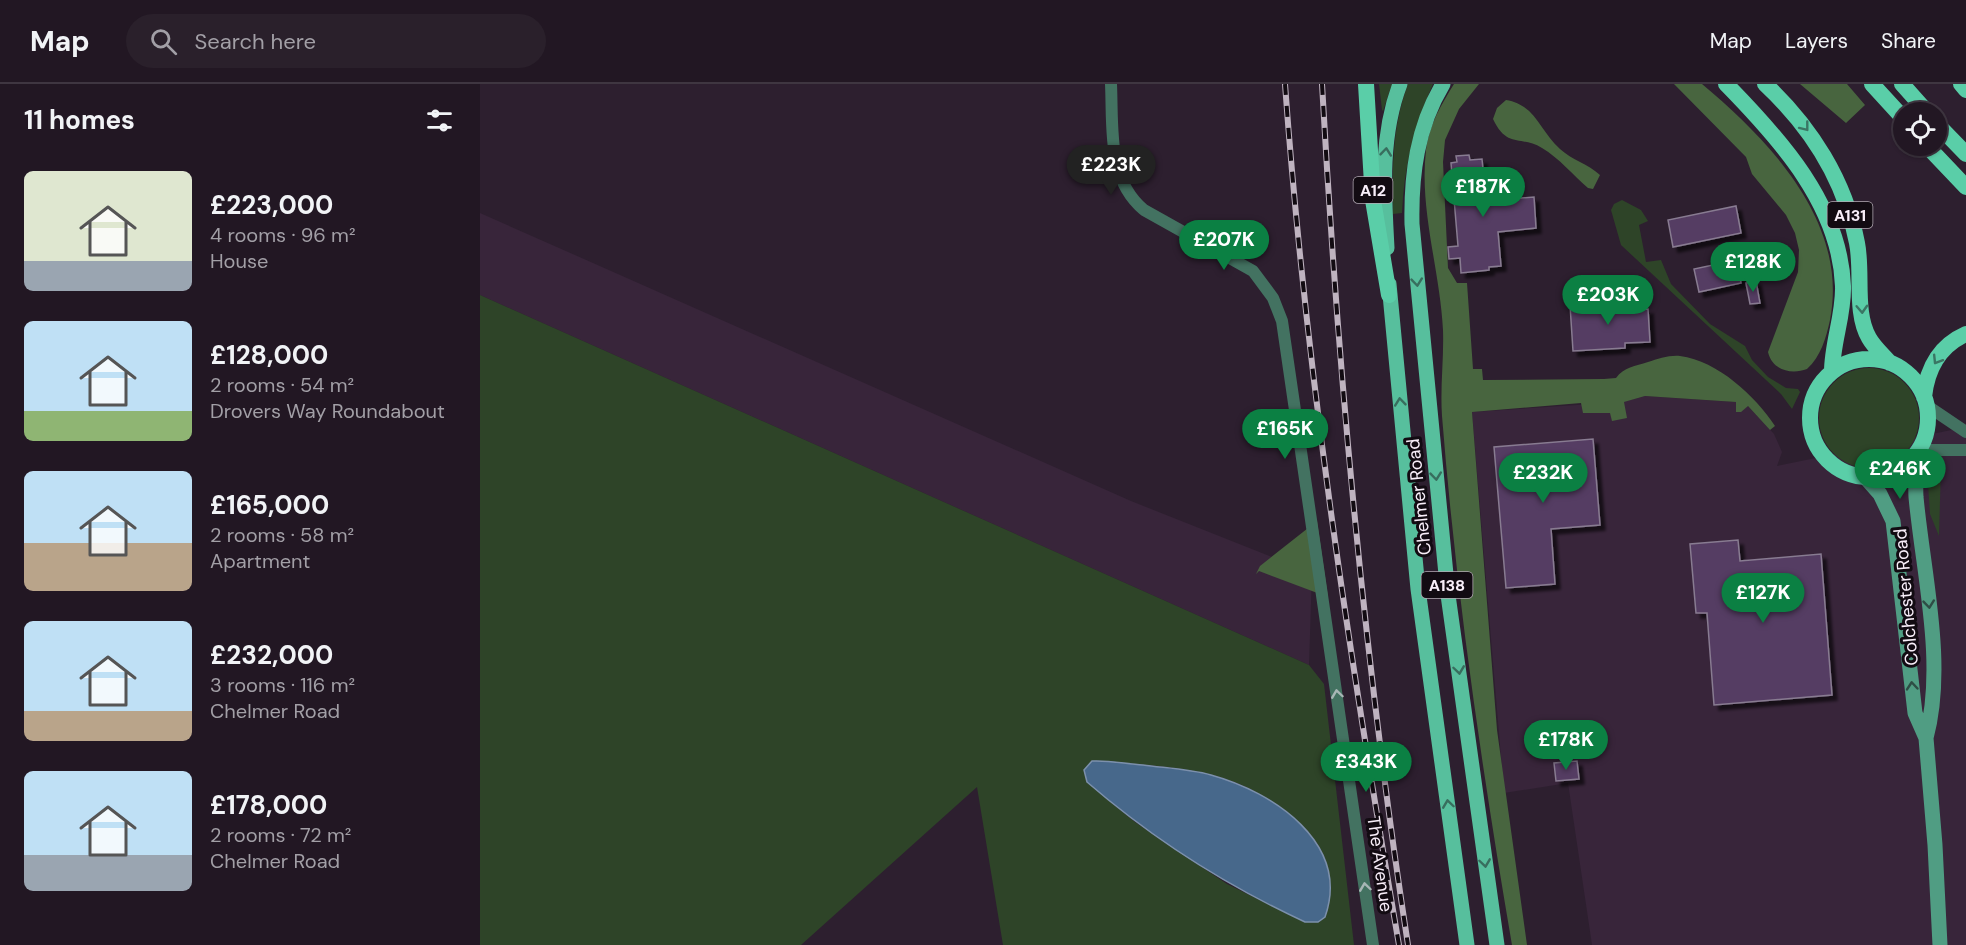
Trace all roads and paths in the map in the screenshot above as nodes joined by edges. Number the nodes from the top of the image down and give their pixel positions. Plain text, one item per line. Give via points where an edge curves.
1 (1111, 84) edge
2 (1366, 84) edge
3 (1400, 84) edge
4 (1443, 84) edge
5 (1726, 84) edge
6 (1765, 84) edge
7 (1872, 84) edge
8 (1902, 84) edge
9 (1961, 84) edge
10 (1966, 90) edge
11 (1918, 102) edge
12 (1893, 107) edge
13 (1947, 134) edge
14 (1966, 154) edge
15 (1937, 156) edge
16 (1966, 187) edge
17 (1389, 295) junction
18 (1966, 334) edge
19 (1890, 363) junction
20 (1832, 372) junction
21 (1925, 401) junction
22 (1966, 432) edge
23 (1966, 450) edge
24 (1918, 451) junction
25 (1865, 477) junction
26 (1926, 738) junction
27 (1373, 945) edge
28 (1467, 945) edge
29 (1497, 945) edge
30 (1940, 945) edge

27 -> 1 street, The Avenue via 1282,321 1273,298 1253,271 1131,199 1121,184 1116,165
2 - 17 highway, A12 via 1373,200
17 -> 3 main road, Chelmer Road / A138 via 1385,158
4 -> 29 main road, Chelmer Road / A138 via 1415,159 1412,224 1449,595
5 - 20 highway, A131 via 1807,180 1833,230 1843,289
6 -> 19 highway, A131 via 1814,140 1846,201 1857,244 1864,327 1873,345
7 - 12 highway
8 - 11 highway
9 - 10 highway
13 - 14 highway
15 - 16 highway
28 -> 17 main road, Chelmer Road / A138 via 1418,589
18 -> 21 highway via 1938,355 1929,373
19 - 20 highway via 1865,359
19 - 21 highway via 1913,379
20 - 25 highway via 1818,387 1811,406 1810,429 1833,465 1848,474
21 - 22 street
21 - 24 highway via 1928,425
23 - 24 street
24 - 25 highway via 1896,471
24 -> 26 main road, Colchester Road via 1916,495 1931,619 1933,712
26 -> 25 main road, Colchester Road via 1915,713 1893,521 1880,494
26 - 30 main road, Colchester Road

